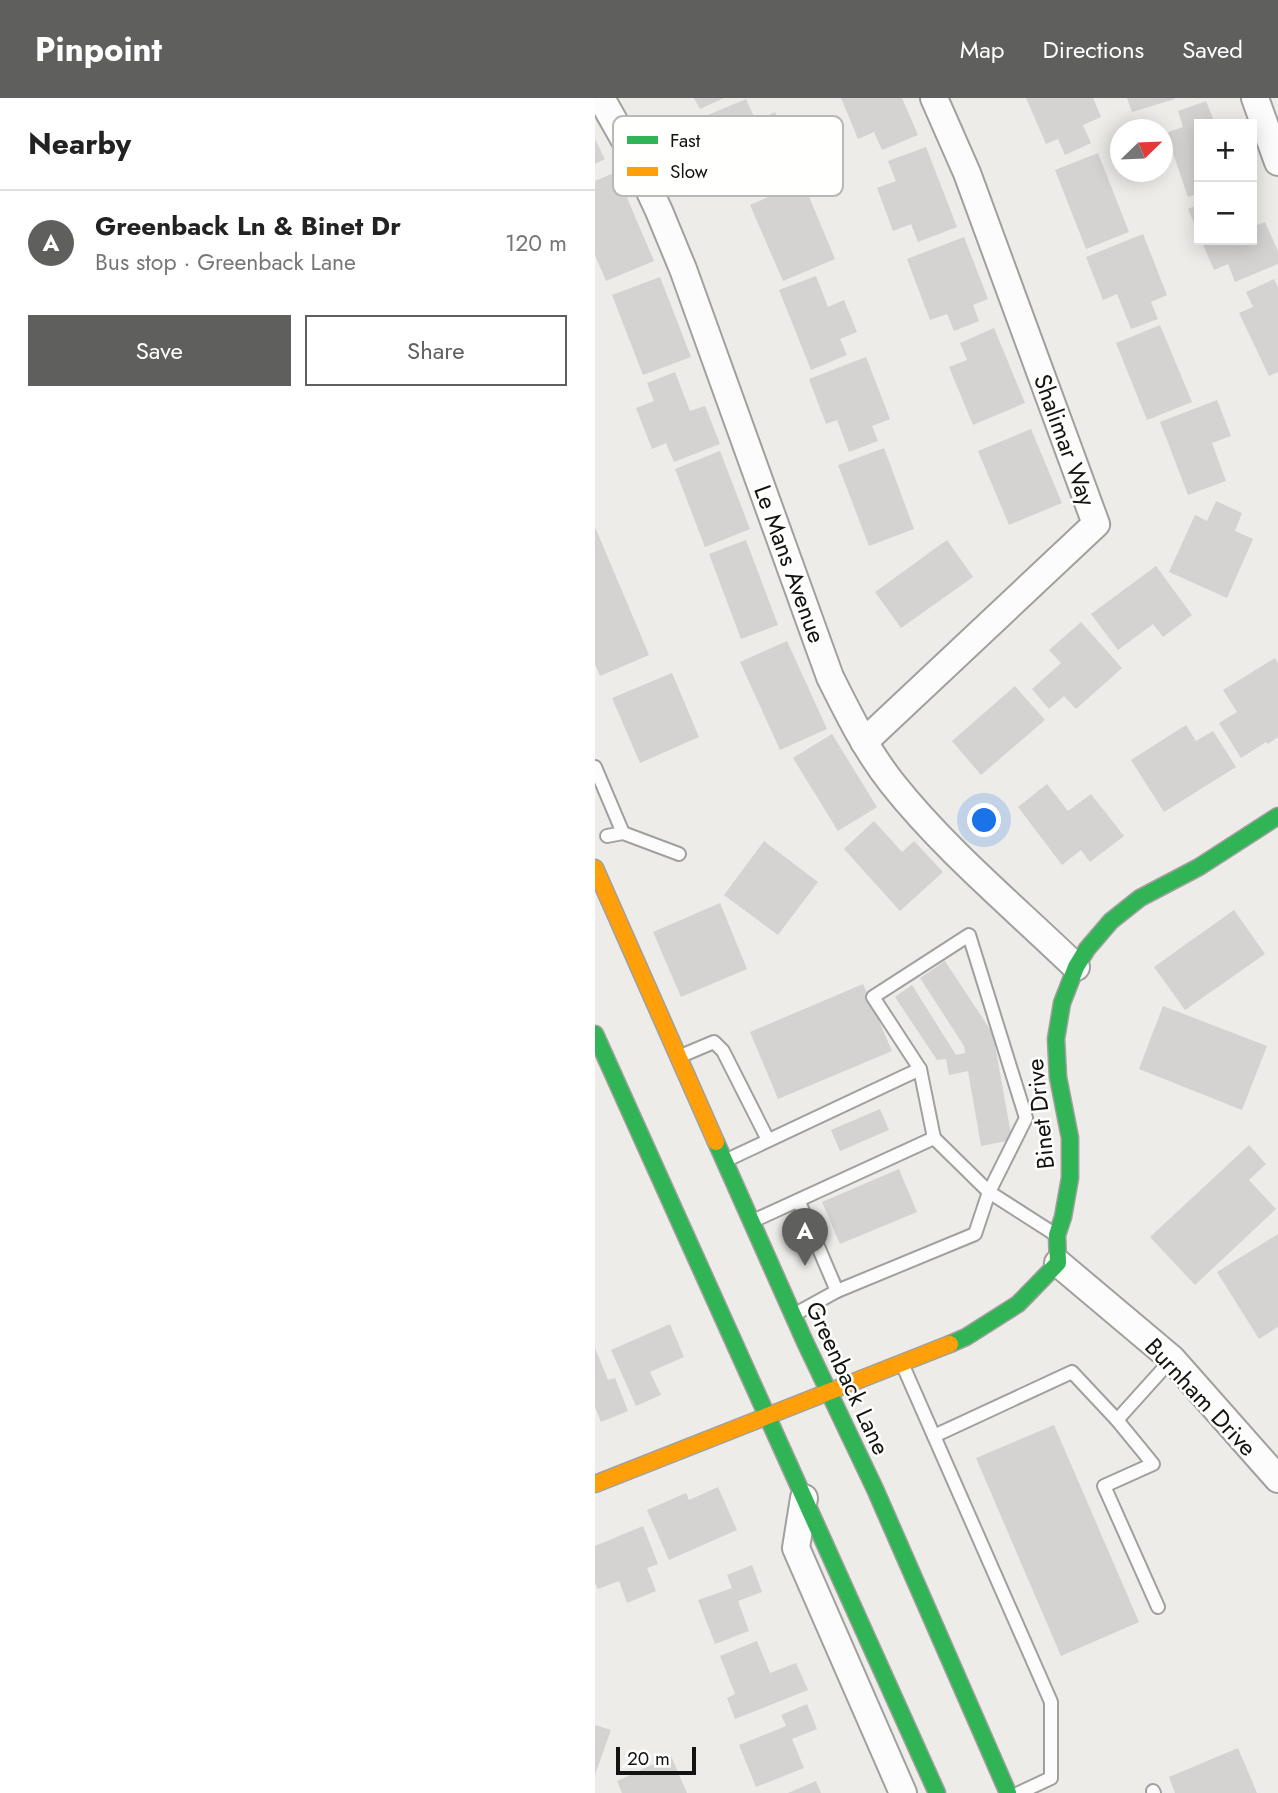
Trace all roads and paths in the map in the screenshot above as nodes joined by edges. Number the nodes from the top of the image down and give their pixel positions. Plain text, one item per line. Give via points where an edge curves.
1 (601, 98) edge
2 (934, 98) edge
3 (1255, 98) edge
4 (613, 119) edge
5 (1278, 162) edge
6 (652, 196) edge
7 (864, 742) junction
8 (595, 768) edge
9 (1278, 816) edge
10 (623, 833) junction
11 (607, 836) dead end
12 (679, 854) dead end
13 (595, 868) edge
14 (1076, 967) junction
15 (595, 1034) edge
16 (678, 1057) junction
17 (920, 1069) junction
18 (934, 1138) junction
19 (768, 1140) junction
20 (725, 1161) junction
21 (989, 1192) junction
22 (799, 1202) junction
23 (752, 1221) junction
24 (1057, 1235) junction
25 (1058, 1263) junction
26 (837, 1291) junction
27 (793, 1315) junction
28 (1172, 1359) junction
29 (903, 1364) junction
30 (828, 1392) junction
31 (766, 1418) junction
32 (1117, 1420) junction
33 (934, 1436) junction
34 (1278, 1479) edge
35 (595, 1484) edge
36 (804, 1497) junction
37 (1159, 1607) dead end
38 (903, 1793) edge
39 (937, 1793) edge
40 (1008, 1793) edge
41 (1019, 1793) edge

1 - 4 street, Le Mans Avenue
2 - 7 street, Shalimar Way via 967,173 1096,524
3 - 5 street
6 - 7 street, Le Mans Avenue via 683,269 830,677
7 - 14 street, Le Mans Avenue via 923,820
8 - 10 lane
9 - 14 main road, Binet Drive via 1140,898 1111,921
10 - 11 lane
10 - 12 lane
13 - 16 main road, Greenback Lane
14 - 24 main road, Binet Drive via 1062,1003 1056,1039 1070,1138 1070,1178
15 - 31 main road
16 - 19 lane via 714,1042 723,1051
16 - 20 main road, Greenback Lane
17 - 18 lane
17 - 19 lane
17 - 21 lane via 873,997 969,935 1026,1118
18 - 21 lane
18 - 22 lane
19 - 20 lane
20 - 23 main road, Greenback Lane
21 - 24 lane
21 - 26 lane via 975,1234
22 - 23 lane
22 - 26 lane
23 - 27 main road, Greenback Lane
24 - 25 main road, Binet Drive
25 - 28 street, Burnham Drive
25 - 29 main road via 1018,1304 966,1337
26 - 27 lane
27 - 30 main road, Greenback Lane
28 - 32 lane
28 - 34 street, Burnham Drive
29 - 30 main road
29 - 33 lane
30 - 31 main road
30 - 40 main road, Greenback Lane
31 - 35 main road
31 - 36 main road
32 - 33 lane via 1072,1372
32 - 37 lane via 1153,1464 1104,1486
33 - 41 lane via 1051,1702 1051,1778
36 - 38 street via 796,1548
36 - 39 main road

